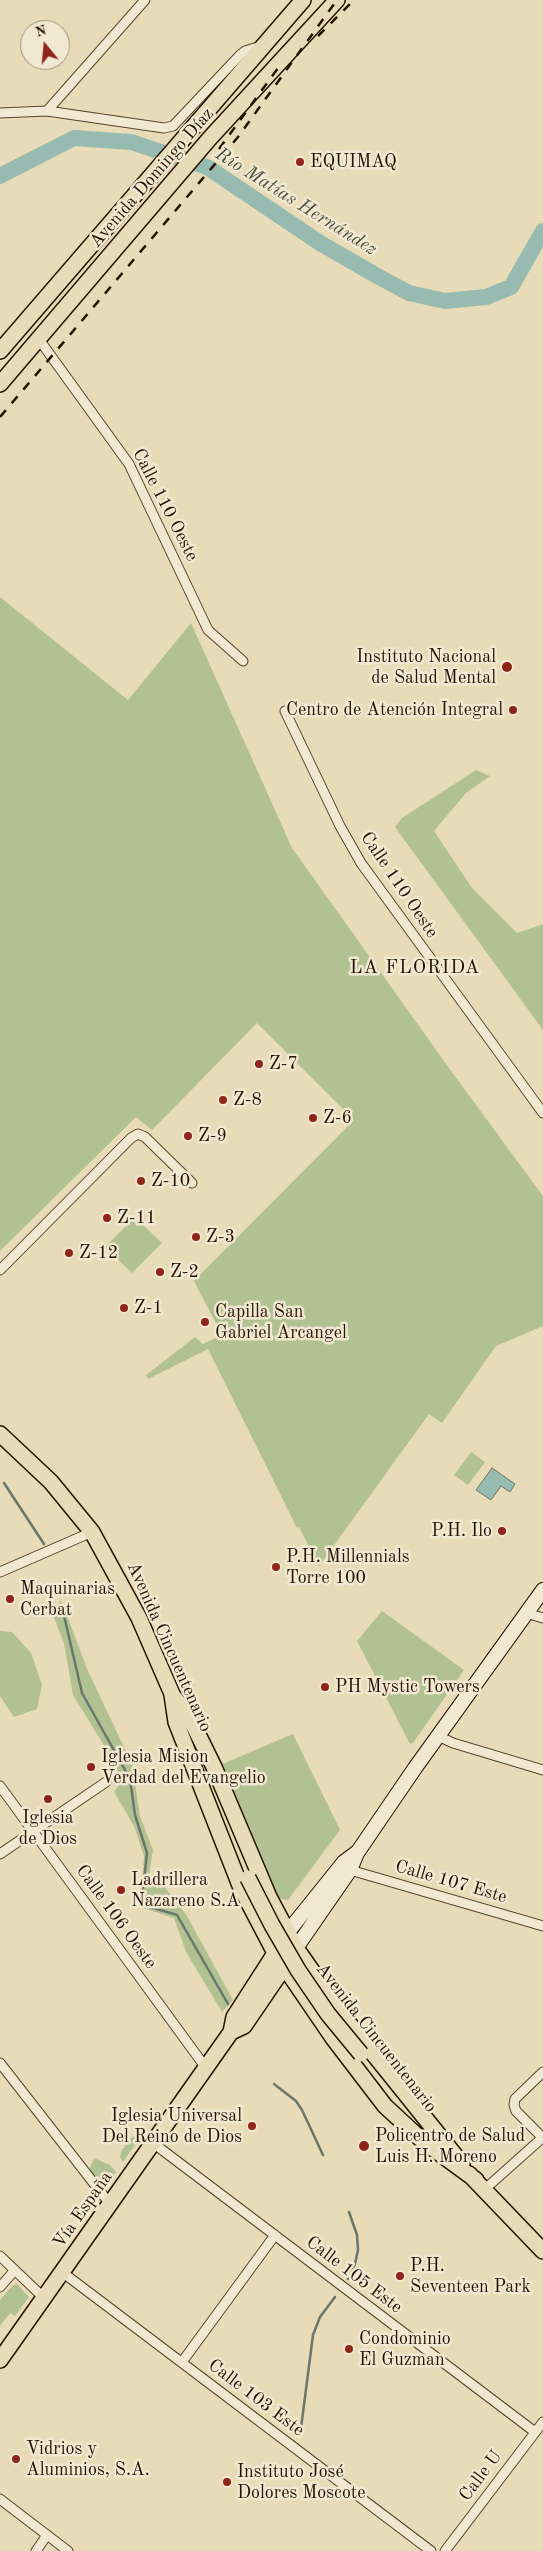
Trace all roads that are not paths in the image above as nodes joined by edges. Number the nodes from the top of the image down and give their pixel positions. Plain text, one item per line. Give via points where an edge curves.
1 (145, 0) edge
2 (303, 0) edge
3 (336, 0) edge
4 (264, 46) junction
5 (47, 110) junction
6 (0, 112) edge
7 (38, 338) junction
8 (0, 351) edge
9 (0, 384) edge
10 (243, 661) dead end
11 (284, 711) dead end
12 (543, 1113) edge
13 (192, 1183) dead end
14 (0, 1270) edge
15 (0, 1434) edge
16 (92, 1532) junction
17 (0, 1572) edge
18 (543, 1590) edge
19 (526, 1613) junction
20 (543, 1618) edge
21 (172, 1695) junction
22 (438, 1736) junction
23 (543, 1770) edge
24 (106, 1782) dead end
25 (0, 1786) edge
26 (33, 1831) junction
27 (357, 1853) junction
28 (0, 1854) edge
29 (350, 1870) junction
30 (543, 1926) edge
31 (287, 1933) junction
32 (296, 1948) junction
33 (275, 1953) junction
34 (284, 1967) junction
35 (302, 1994) junction
36 (260, 2002) junction
37 (231, 2032) junction
38 (0, 2063) edge
39 (206, 2068) junction
40 (543, 2072) edge
41 (543, 2138) edge
42 (153, 2143) junction
43 (480, 2185) junction
44 (110, 2204) junction
45 (275, 2235) junction
46 (543, 2251) edge
47 (0, 2256) edge
48 (14, 2271) junction
49 (62, 2272) junction
50 (0, 2287) edge
51 (44, 2298) junction
52 (0, 2360) edge
53 (182, 2362) junction
54 (543, 2422) edge
55 (535, 2432) junction
56 (0, 2500) edge
57 (47, 2535) junction
58 (36, 2551) edge
59 (68, 2551) edge
60 (431, 2551) edge
61 (445, 2551) edge

1 - 5 street
2 - 4 main road, Avenida Domingo Díaz
3 - 7 main road, Avenida Domingo Díaz via 210,138
4 - 5 street via 251,48 240,55 173,126 164,128
4 - 8 main road, Avenida Domingo Díaz
5 - 6 street
7 - 9 main road, Avenida Domingo Díaz
7 - 10 street, Calle 110 Oeste via 129,464 208,630
11 - 12 street, Calle 110 Oeste via 361,863
13 - 14 street via 138,1134
15 - 16 main road, Avenida Cincuentenario via 51,1482
16 - 17 street
16 - 21 main road, Avenida Cincuentenario via 139,1618
18 - 19 main road
19 - 20 street
19 - 22 main road
21 - 31 main road via 189,1716 214,1767
21 - 33 main road via 176,1722 241,1888
21 - 43 main road, Avenida Cincuentenario, bridge via 248,1878 298,1970 328,2014 396,2099
22 - 23 street
22 - 27 main road
24 - 26 street
25 - 26 street, Calle 106 Oeste
26 - 28 street
26 - 39 street, Calle 106 Oeste
27 - 29 main road
27 - 31 main road via 344,1862
29 - 30 street, Calle 107 Este
29 - 32 main road
31 - 32 main road
31 - 33 main road, Vía España
32 - 34 main road, Vía España
32 - 43 main road via 347,2021
33 - 34 main road
33 - 37 main road, Vía España via 234,2017
34 - 35 main road
34 - 36 main road, Vía España
35 - 36 main road via 284,1990
35 - 43 main road via 368,2087 399,2121
36 - 37 main road, Vía España via 244,2026
37 - 39 main road, Vía España
38 - 44 street
39 - 42 main road, Vía España
40 - 41 street via 515,2099 516,2111
41 - 43 street
42 - 44 main road, Vía España
42 - 45 street, Calle 105 Este
43 - 46 main road, Avenida Cincuentenario
44 - 49 main road, Vía España
45 - 53 street
45 - 55 street, Calle 105 Este
47 - 48 street
48 - 50 street
48 - 51 street
49 - 51 main road, Vía España
49 - 53 street, Calle 103 Este
51 - 52 main road, Vía España
53 - 60 street, Calle 103 Este
54 - 55 street, Calle U
55 - 61 street, Calle U
56 - 57 street
57 - 58 street
57 - 59 street

